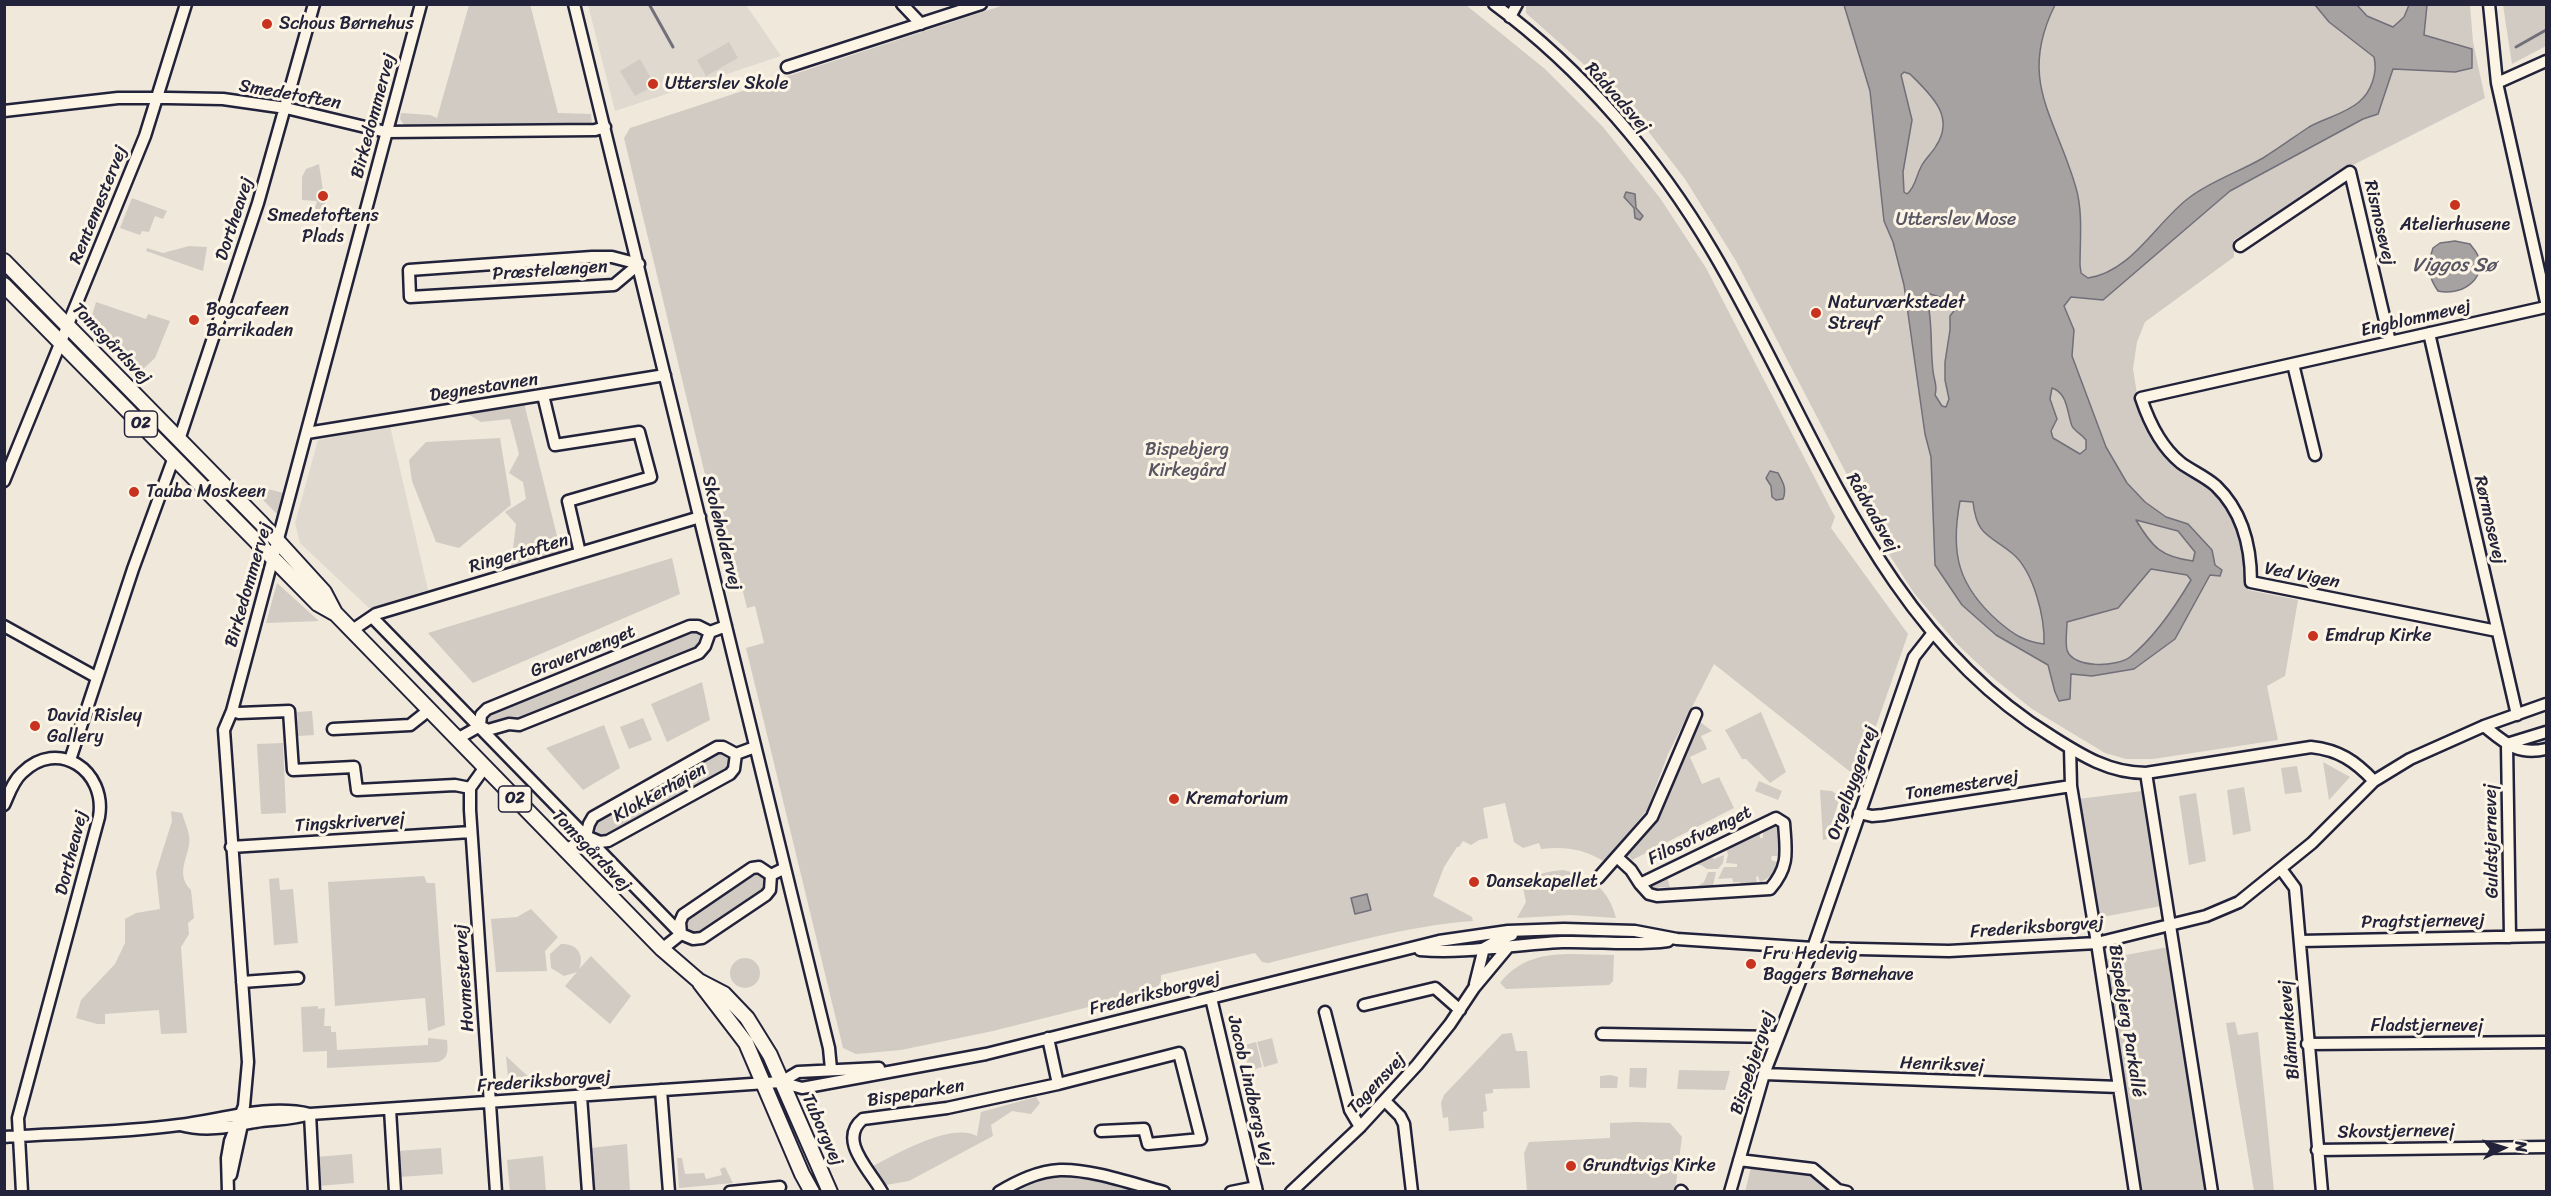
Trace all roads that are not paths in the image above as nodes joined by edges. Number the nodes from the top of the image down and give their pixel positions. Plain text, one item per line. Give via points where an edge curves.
1 (186, 4) edge
2 (314, 4) edge
3 (421, 4) edge
4 (574, 4) edge
5 (902, 4) edge
6 (981, 4) edge
7 (1494, 4) edge
8 (1517, 4) edge
9 (2489, 4) edge
10 (1510, 17) junction
11 (921, 24) junction
12 (2547, 61) edge
13 (787, 66) dead end
14 (2497, 83) junction
15 (158, 97) junction
16 (286, 108) junction
17 (4, 111) edge
18 (605, 127) junction
19 (386, 132) junction
20 (2240, 246) dead end
21 (4, 261) edge
22 (639, 264) junction
23 (4, 285) edge
24 (2547, 302) edge
25 (2547, 307) edge
26 (69, 326) junction
27 (2429, 333) junction
28 (2390, 342) junction
29 (62, 344) junction
30 (2294, 364) junction
31 (665, 375) junction
32 (543, 394) junction
33 (2141, 398) joint
34 (307, 433) junction
35 (179, 440) junction
36 (2315, 455) dead end
37 (174, 457) junction
38 (4, 481) edge
39 (700, 517) junction
40 (278, 542) junction
41 (580, 553) junction
42 (273, 557) junction
43 (335, 613) junction
44 (372, 617) junction
45 (4, 626) edge
46 (726, 626) junction
47 (351, 631) junction
48 (2497, 631) junction
49 (710, 633) junction
50 (1932, 634) junction
51 (96, 677) junction
52 (2547, 704) edge
53 (429, 710) junction
54 (232, 711) junction
55 (1696, 714) dead end
56 (2517, 715) junction
57 (480, 726) junction
58 (2484, 726) junction
59 (333, 729) dead end
60 (2547, 732) edge
61 (457, 739) junction
62 (2507, 744) junction
63 (755, 747) junction
64 (2070, 748) junction
65 (2547, 749) edge
66 (736, 754) junction
67 (70, 760) junction
68 (485, 767) junction
69 (2146, 773) junction
70 (2374, 781) junction
71 (2071, 786) junction
72 (470, 788) junction
73 (4, 806) edge
74 (1859, 813) junction
75 (471, 832) junction
76 (586, 836) junction
77 (231, 847) junction
78 (565, 851) junction
79 (1617, 857) junction
80 (785, 868) junction
81 (2281, 869) junction
82 (771, 875) junction
83 (1598, 878) dead end
84 (1640, 884) junction
85 (2170, 925) junction
86 (1545, 930) junction
87 (681, 934) junction
88 (2547, 936) edge
89 (2510, 937) junction
90 (1677, 939) junction
91 (2300, 941) junction
92 (2097, 943) junction
93 (1509, 946) junction
94 (1484, 948) junction
95 (1813, 948) junction
96 (662, 949) junction
97 (1414, 949) junction
98 (298, 978) dead end
99 (699, 981) junction
100 (242, 982) junction
101 (1473, 988) junction
102 (1211, 998) junction
103 (1364, 1005) dead end
104 (1460, 1010) junction
105 (1325, 1012) dead end
106 (1602, 1034) dead end
107 (1777, 1036) junction
108 (1048, 1038) junction
109 (2547, 1042) edge
110 (2307, 1044) junction
111 (904, 1067) junction
112 (831, 1070) junction
113 (1764, 1074) junction
114 (781, 1082) junction
115 (763, 1083) junction
116 (1058, 1084) junction
117 (2120, 1088) junction
118 (662, 1090) junction
119 (581, 1096) junction
120 (1385, 1101) junction
121 (490, 1103) junction
122 (390, 1109) junction
123 (310, 1114) junction
124 (238, 1123) junction
125 (1360, 1127) junction
126 (1101, 1131) dead end
127 (18, 1136) junction
128 (4, 1137) edge
129 (2547, 1147) edge
130 (2317, 1150) junction
131 (1739, 1160) junction
132 (780, 1187) dead end
133 (228, 1189) edge
134 (1257, 1189) edge
135 (22, 1191) edge
136 (314, 1191) edge
137 (395, 1191) edge
138 (496, 1191) edge
139 (588, 1191) edge
140 (669, 1191) edge
141 (730, 1191) edge
142 (812, 1191) edge
143 (830, 1191) edge
144 (882, 1191) edge
145 (999, 1191) edge
146 (1164, 1191) edge
147 (1231, 1191) edge
148 (1291, 1191) edge
149 (1413, 1191) edge
150 (1730, 1191) edge
151 (1847, 1191) edge
152 (2135, 1191) edge
153 (2212, 1191) edge
154 (2322, 1191) edge

1 - 15 street, Rentemestervej
2 - 16 street, Dortheavej
3 - 19 street, Birkedommervej
4 - 18 street, Skoleholdervej
5 - 11 street
6 - 11 street
7 - 10 street, Rådvadsvej
8 - 10 street
9 - 14 street
10 - 50 street, Rådvadsvej via 1581,82 1669,184 1713,252 1853,515 1891,578
11 - 13 street
12 - 14 street
14 - 24 street
15 - 16 street, Smedetoften via 223,99
15 - 17 street, Smedetoften
15 - 26 street, Rentemestervej
16 - 19 street, Smedetoften
16 - 35 street, Dortheavej
18 - 19 street, Smedetoften
18 - 22 street, Skoleholdervej
19 - 34 street, Birkedommervej
20 - 28 street, Rismosevej via 2350,172
21 - 26 main road, Tomsgårdsvej / O2
22 - 22 street, Præstelængen via 592,256 408,270 410,297 614,285
22 - 31 street, Skoleholdervej
23 - 29 main road, Tomsgårdsvej / O2
25 - 27 street, Engblommevej
26 - 29 street, Rentemestervej
26 - 35 main road, Tomsgårdsvej / O2
27 - 28 street, Engblommevej
27 - 48 street, Rørmosevej
28 - 30 street, Engblommevej
29 - 37 main road, Tomsgårdsvej / O2
29 - 38 street, Rentemestervej
30 - 33 street, Engblommevej
30 - 36 street
31 - 32 street, Degnestavnen
31 - 39 street, Skoleholdervej
32 - 34 street, Degnestavnen
32 - 41 street via 555,445 639,432 651,477 568,501
33 - 48 street, Ved Vigen via 2148,420 2163,444 2180,462 2215,485 2239,518 2249,548 2251,582
34 - 40 street, Birkedommervej
35 - 40 main road, Tomsgårdsvej / O2
37 - 42 main road, Tomsgårdsvej / O2
37 - 51 street
39 - 41 street, Ringertoften
39 - 46 street, Skoleholdervej
40 - 42 street, Birkedommervej
40 - 43 main road, Tomsgårdsvej / O2 via 324,592
41 - 44 street, Ringertoften
42 - 43 main road, Tomsgårdsvej / O2 via 318,604
42 - 54 street, Birkedommervej
43 - 47 main road, Tomsgårdsvej / O2
44 - 47 street, Ringertoften
44 - 57 street, Tomsgårdsvej
45 - 51 street
46 - 49 street, Gravervænget
46 - 63 street, Skoleholdervej
47 - 53 main road, Tomsgårdsvej / O2
48 - 56 street, Rørmosevej
49 - 57 street, Gravervænget via 699,653 519,725 488,730
49 - 57 street, Gravervænget via 690,626 497,704 482,715
50 - 64 street, Rådvadsvej via 1977,682 2023,719
50 - 74 street, Orgelbyggervej via 1914,657
51 - 67 street
52 - 56 street, Frederiksborgvej
53 - 59 street via 410,725
53 - 61 main road, Tomsgårdsvej / O2
54 - 72 street via 289,711 293,770 354,767 357,790 455,785
54 - 77 street, Birkedommervej via 224,730
55 - 79 street via 1652,817
56 - 58 street, Frederiksborgvej
57 - 61 street, Gravervænget
57 - 76 street, Tomsgårdsvej
58 - 62 street
58 - 70 street, Frederiksborgvej via 2410,759
60 - 62 street
61 - 68 main road, Tomsgårdsvej / O2
62 - 65 street via 2531,753
62 - 89 street, Guldstjernevej
63 - 66 street, Klokkerhøjen
63 - 80 street, Skoleholdervej
64 - 69 street, Rådvadsvej via 2111,768
64 - 71 street, Bispebjerg Parkallé
66 - 76 street, Klokkerhøjen via 717,747 593,817
66 - 76 street, Klokkerhøjen via 734,769 729,774 608,841
67 - 73 street via 48,759 29,767 14,783
67 - 127 street, Dortheavej via 94,779 101,808 18,1118
68 - 72 street
68 - 78 main road, Tomsgårdsvej / O2
69 - 70 street, Rådvadsvej via 2311,747 2345,755
69 - 85 street
70 - 81 street, Frederiksborgvej
71 - 74 street, Tonemestervej via 1883,815
71 - 92 street, Bispebjerg Parkallé
72 - 75 street, Hovmestervej
74 - 95 street, Orgelbyggervej
75 - 77 street, Tingskrivervej
75 - 121 street, Hovmestervej
76 - 78 street, Klokkerhøjen
76 - 87 street, Tomsgårdsvej
77 - 100 street, Birkedommervej
78 - 96 main road, Tomsgårdsvej / O2
79 - 83 street
79 - 84 street, Filosofvænget
80 - 82 street
80 - 112 street, Skoleholdervej
81 - 85 street, Frederiksborgvej via 2223,910
81 - 91 street, Blåmunkevej via 2295,888
82 - 87 street via 766,895 702,938
82 - 87 street via 759,867 752,868 683,915
84 - 84 street, Filosofvænget via 1657,896 1770,889 1786,861 1784,823 1776,818 1764,823
85 - 92 street, Frederiksborgvej
85 - 153 street
86 - 90 street, Frederiksborgvej via 1635,931
86 - 94 street via 1509,935
86 - 97 street, Frederiksborgvej via 1488,933
87 - 96 street
88 - 89 street, Pragtstjernevej
89 - 91 street, Pragtstjernevej
90 - 93 street, Frederiksborgvej
90 - 95 street, Frederiksborgvej
91 - 110 street, Blåmunkevej
92 - 95 street, Frederiksborgvej via 1949,951
92 - 117 street, Bispebjerg Parkallé
93 - 94 street, Frederiksborgvej
93 - 101 street, Tagensvej
94 - 97 street, Frederiksborgvej
94 - 101 street, Tagensvej
95 - 107 street, Bispebjergvej
96 - 99 main road, Tomsgårdsvej / O2
97 - 102 street, Frederiksborgvej
98 - 100 street
99 - 114 main road, Tomsgårdsvej / O2 via 724,994 747,1018
99 - 115 main road, Tomsgårdsvej / O2 via 746,1043
100 - 124 street, Birkedommervej via 248,1062
101 - 104 street, Tagensvej
102 - 108 street, Frederiksborgvej
102 - 134 street, Jacob Lindbergs Vej
103 - 104 street via 1436,988
104 - 120 street, Tagensvej
105 - 125 street via 1350,1110
106 - 107 street
107 - 113 street, Bispebjergvej
108 - 111 street, Frederiksborgvej via 986,1054
108 - 116 street
109 - 110 street, Fladstjernevej
110 - 130 street, Blåmunkevej
111 - 112 street, Frederiksborgvej
111 - 114 street, Frederiksborgvej via 802,1088
112 - 114 street, Frederiksborgvej via 798,1072
113 - 117 street, Henriksvej
113 - 131 street, Bispebjergvej
114 - 115 street, Frederiksborgvej
114 - 143 main road, Tuborgvej / O2
115 - 118 street, Frederiksborgvej
115 - 142 main road, Tuborgvej / O2
116 - 126 street, Bispeparken via 1179,1053 1201,1139 1148,1144 1144,1129
116 - 144 street, Bispeparken via 947,1108 863,1119 855,1125 853,1143
117 - 152 street, Bispebjerg Parkallé
118 - 119 street, Frederiksborgvej
118 - 140 street
119 - 121 street, Frederiksborgvej
119 - 139 street
120 - 125 street, Tagensvej
120 - 149 street via 1404,1124
121 - 122 street, Frederiksborgvej
121 - 138 street, Hovmestervej
122 - 123 street, Frederiksborgvej
122 - 137 street
123 - 124 street, Frederiksborgvej via 295,1110
123 - 136 street
124 - 127 street, Frederiksborgvej
124 - 133 street, Birkedommervej via 226,1158
125 - 148 street, Tagensvej
127 - 128 street, Frederiksborgvej
127 - 135 street, Dortheavej
129 - 130 street, Skovstjernevej
130 - 154 street, Blåmunkevej
131 - 150 street, Bispebjergvej
131 - 151 street via 1809,1167 1838,1190
132 - 141 street
134 - 147 street
145 - 146 street via 1040,1173 1059,1170

